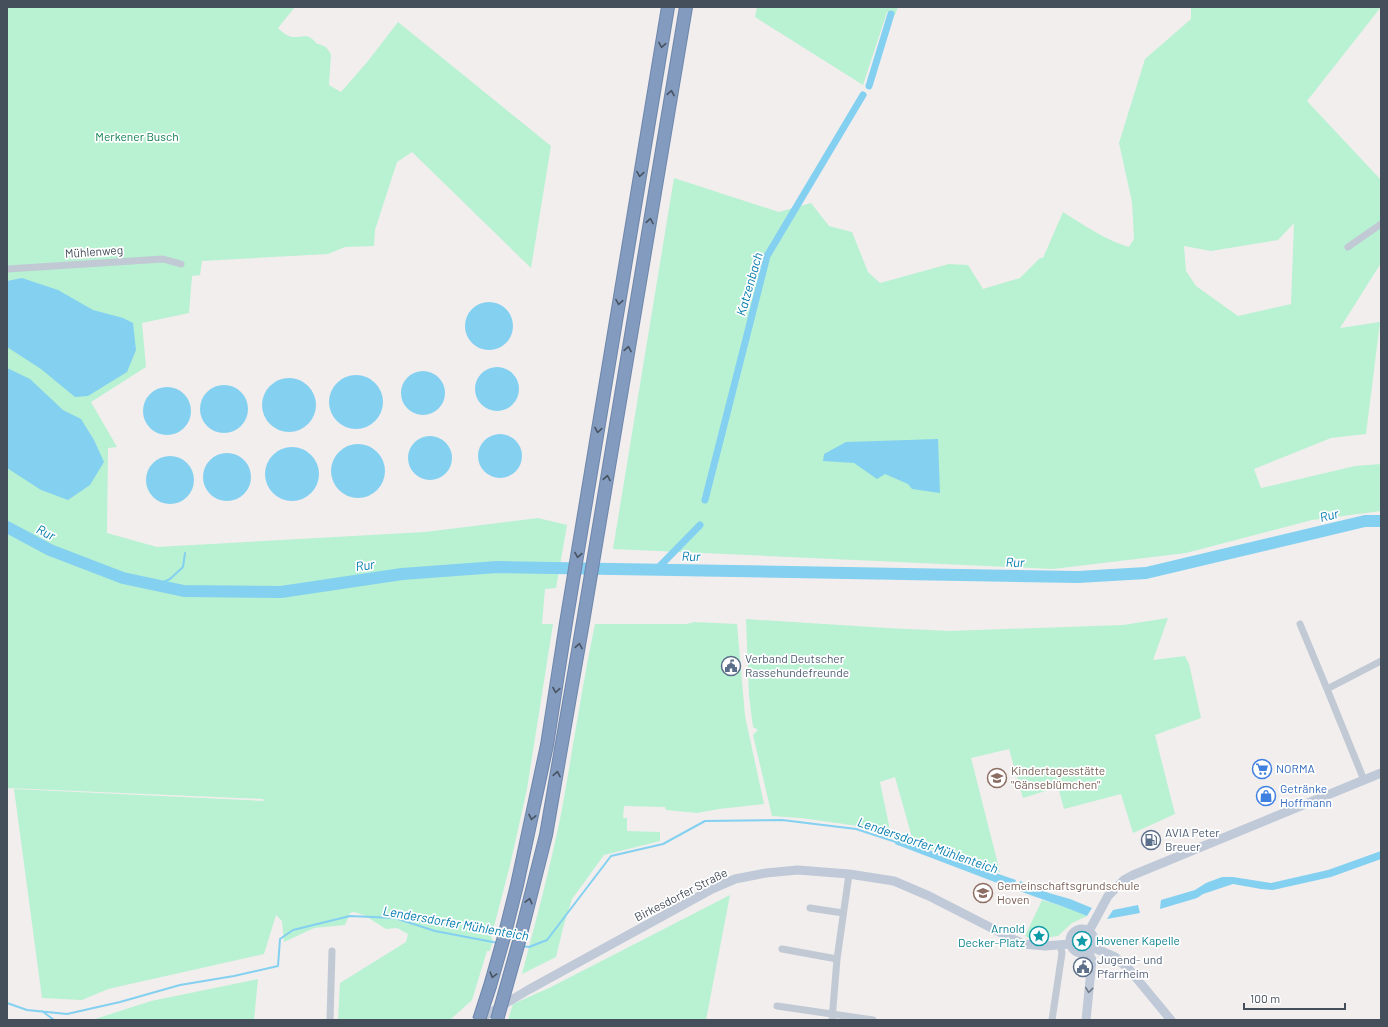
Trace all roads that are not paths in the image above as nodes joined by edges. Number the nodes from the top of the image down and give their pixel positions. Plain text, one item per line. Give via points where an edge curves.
1 (668, 7) edge
2 (686, 7) edge
3 (1381, 224) edge
4 (1348, 247) dead end
5 (181, 264) dead end
6 (7, 269) edge
7 (1300, 624) dead end
8 (1381, 661) edge
9 (1327, 689) junction
10 (1381, 773) edge
11 (1364, 780) junction
12 (849, 874) junction
13 (810, 908) dead end
14 (843, 913) junction
15 (1088, 931) junction
16 (1070, 944) junction
17 (1060, 945) junction
18 (782, 949) dead end
19 (1090, 949) junction
20 (332, 951) dead end
21 (837, 959) junction
22 (777, 1006) dead end
23 (832, 1017) edge
24 (330, 1020) edge
25 (478, 1020) edge
26 (497, 1020) edge
27 (873, 1020) edge
28 (1052, 1020) edge
29 (1086, 1020) edge
30 (1172, 1020) edge

1 -> 25 highway, bridge via 547,745 517,886 490,986
26 -> 2 highway, bridge via 546,835
3 - 4 street
5 - 6 street, Mühlenweg via 163,259
7 - 9 street
8 - 9 street
9 - 11 street
10 - 11 main road
11 - 15 main road via 1133,875 1108,896
12 - 14 street
12 - 17 main road, Birkesdorfer Straße via 894,882 915,890 1023,944
12 - 25 main road, Birkesdorfer Straße via 798,870 754,874 735,879 712,889
13 - 14 street
14 - 21 street
15 - 16 main road via 1076,930 1071,936
15 - 19 main road via 1094,939
16 - 17 main road, Birkesdorfer Straße
16 - 19 main road via 1077,952
17 - 28 street via 1062,953
18 - 21 street
19 -> 29 main road via 1092,960
19 - 30 main road via 1115,957 1128,968
20 - 24 street
21 - 23 street
22 - 23 street
23 - 27 street

